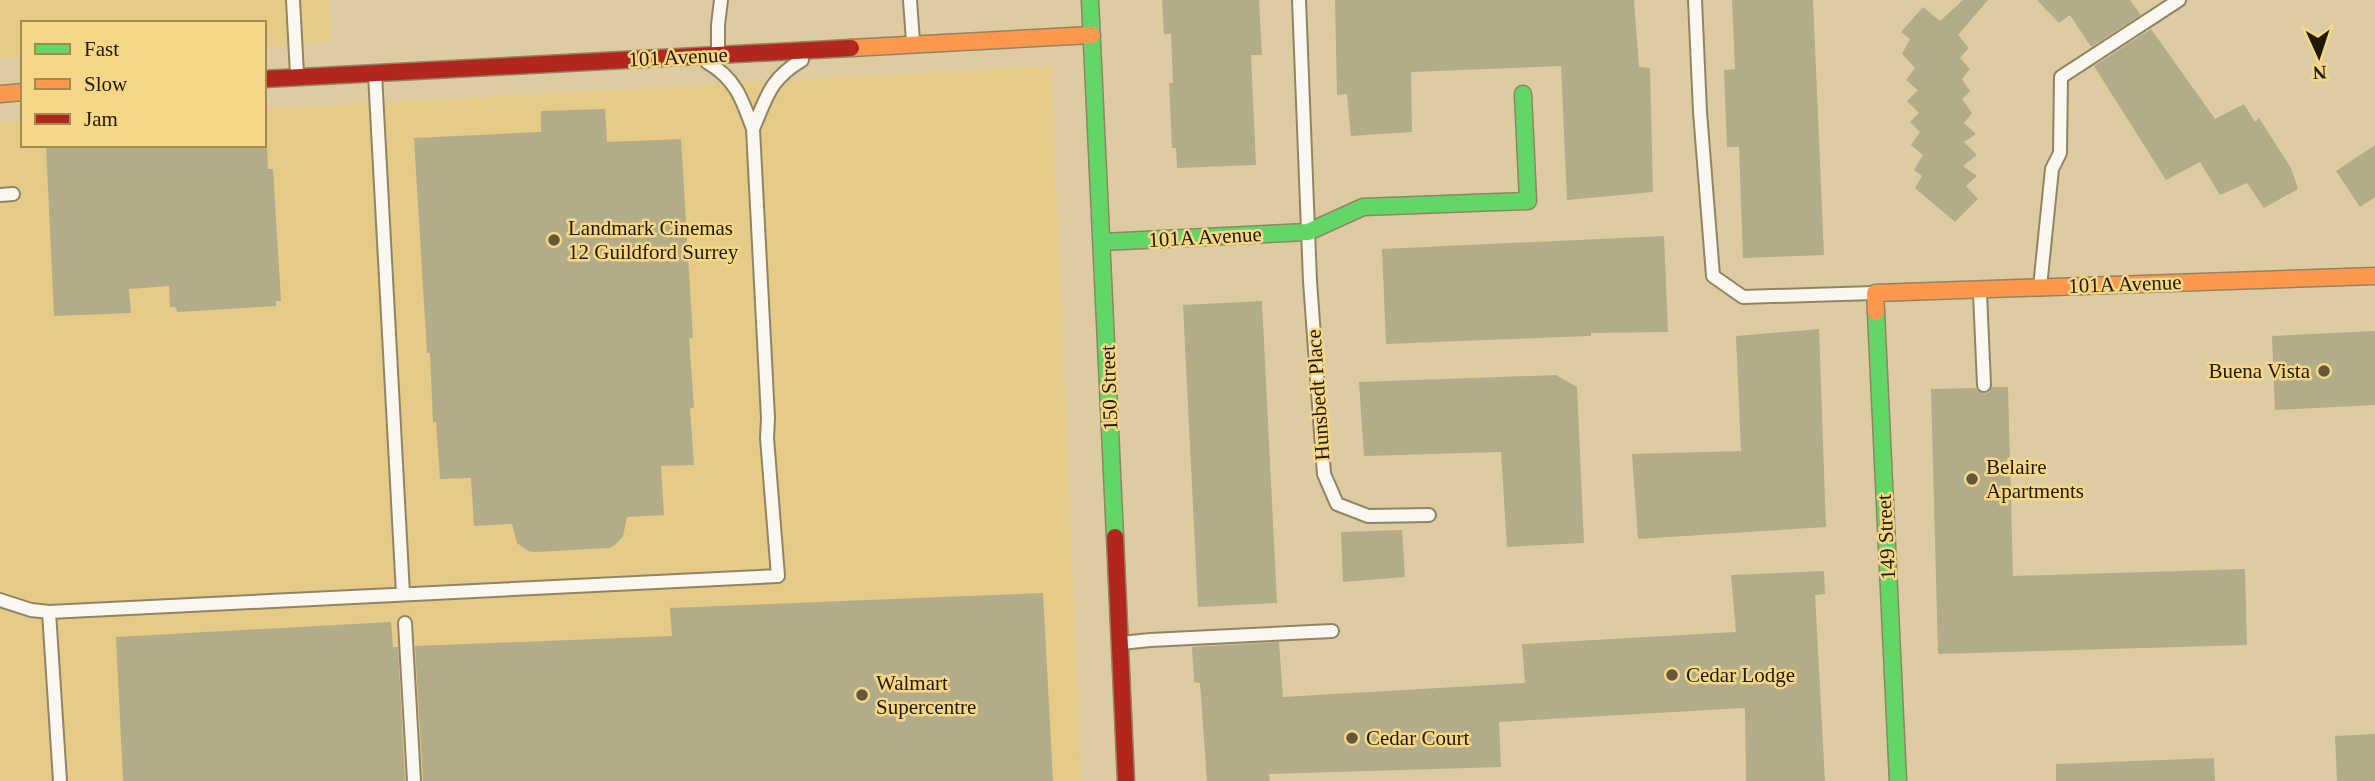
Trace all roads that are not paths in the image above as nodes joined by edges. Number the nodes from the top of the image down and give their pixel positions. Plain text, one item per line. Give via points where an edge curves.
1 (293, 0) edge
2 (721, 0) edge
3 (910, 0) edge
4 (1090, 0) edge
5 (1299, 0) edge
6 (1695, 0) edge
7 (2179, 0) edge
8 (1092, 35) junction
9 (913, 44) junction
10 (820, 49) junction
11 (718, 55) junction
12 (697, 56) junction
13 (375, 74) junction
14 (297, 78) junction
15 (266, 79) edge
16 (21, 92) edge
17 (0, 94) edge
18 (1523, 94) dead end
19 (753, 129) junction
20 (1308, 232) junction
21 (1102, 242) junction
22 (2375, 276) edge
23 (2040, 287) junction
24 (1980, 289) junction
25 (1875, 293) junction
26 (1984, 385) dead end
27 (1429, 515) dead end
28 (403, 594) junction
29 (0, 600) edge
30 (49, 612) junction
31 (405, 623) dead end
32 (1332, 631) dead end
33 (1121, 643) junction
34 (1127, 779) edge
35 (60, 781) edge
36 (414, 781) edge
37 (1898, 781) edge

1 - 14 lane
2 - 11 lane
3 - 9 lane
4 - 8 street, 150 Street
5 - 20 lane, Hunsbedt Place
6 - 25 lane via 1713,276 1743,297
7 - 23 lane via 2061,77 2060,153 2052,169
8 - 9 street, 101 Avenue
8 - 21 street, 150 Street
9 - 10 street, 101 Avenue
10 - 11 street, 101 Avenue
10 - 19 lane via 778,78
11 - 12 street, 101 Avenue
12 - 13 street, 101 Avenue
12 - 19 lane via 731,80
13 - 14 street, 101 Avenue
13 - 28 lane
14 - 15 street, 101 Avenue
16 - 17 street
18 - 20 street via 1528,201 1363,207
19 - 28 lane via 778,576
20 - 21 street, 101A Avenue
20 - 27 lane, Hunsbedt Place via 1324,474 1337,504 1357,512 1368,516
21 - 33 street, 150 Street
22 - 23 street, 101A Avenue
23 - 24 street, 101A Avenue
24 - 25 street, 101A Avenue
24 - 26 lane
25 - 37 street, 149 Street
28 - 30 lane
29 - 30 lane
30 - 35 lane
31 - 36 lane
32 - 33 lane
33 - 34 street, 150 Street

